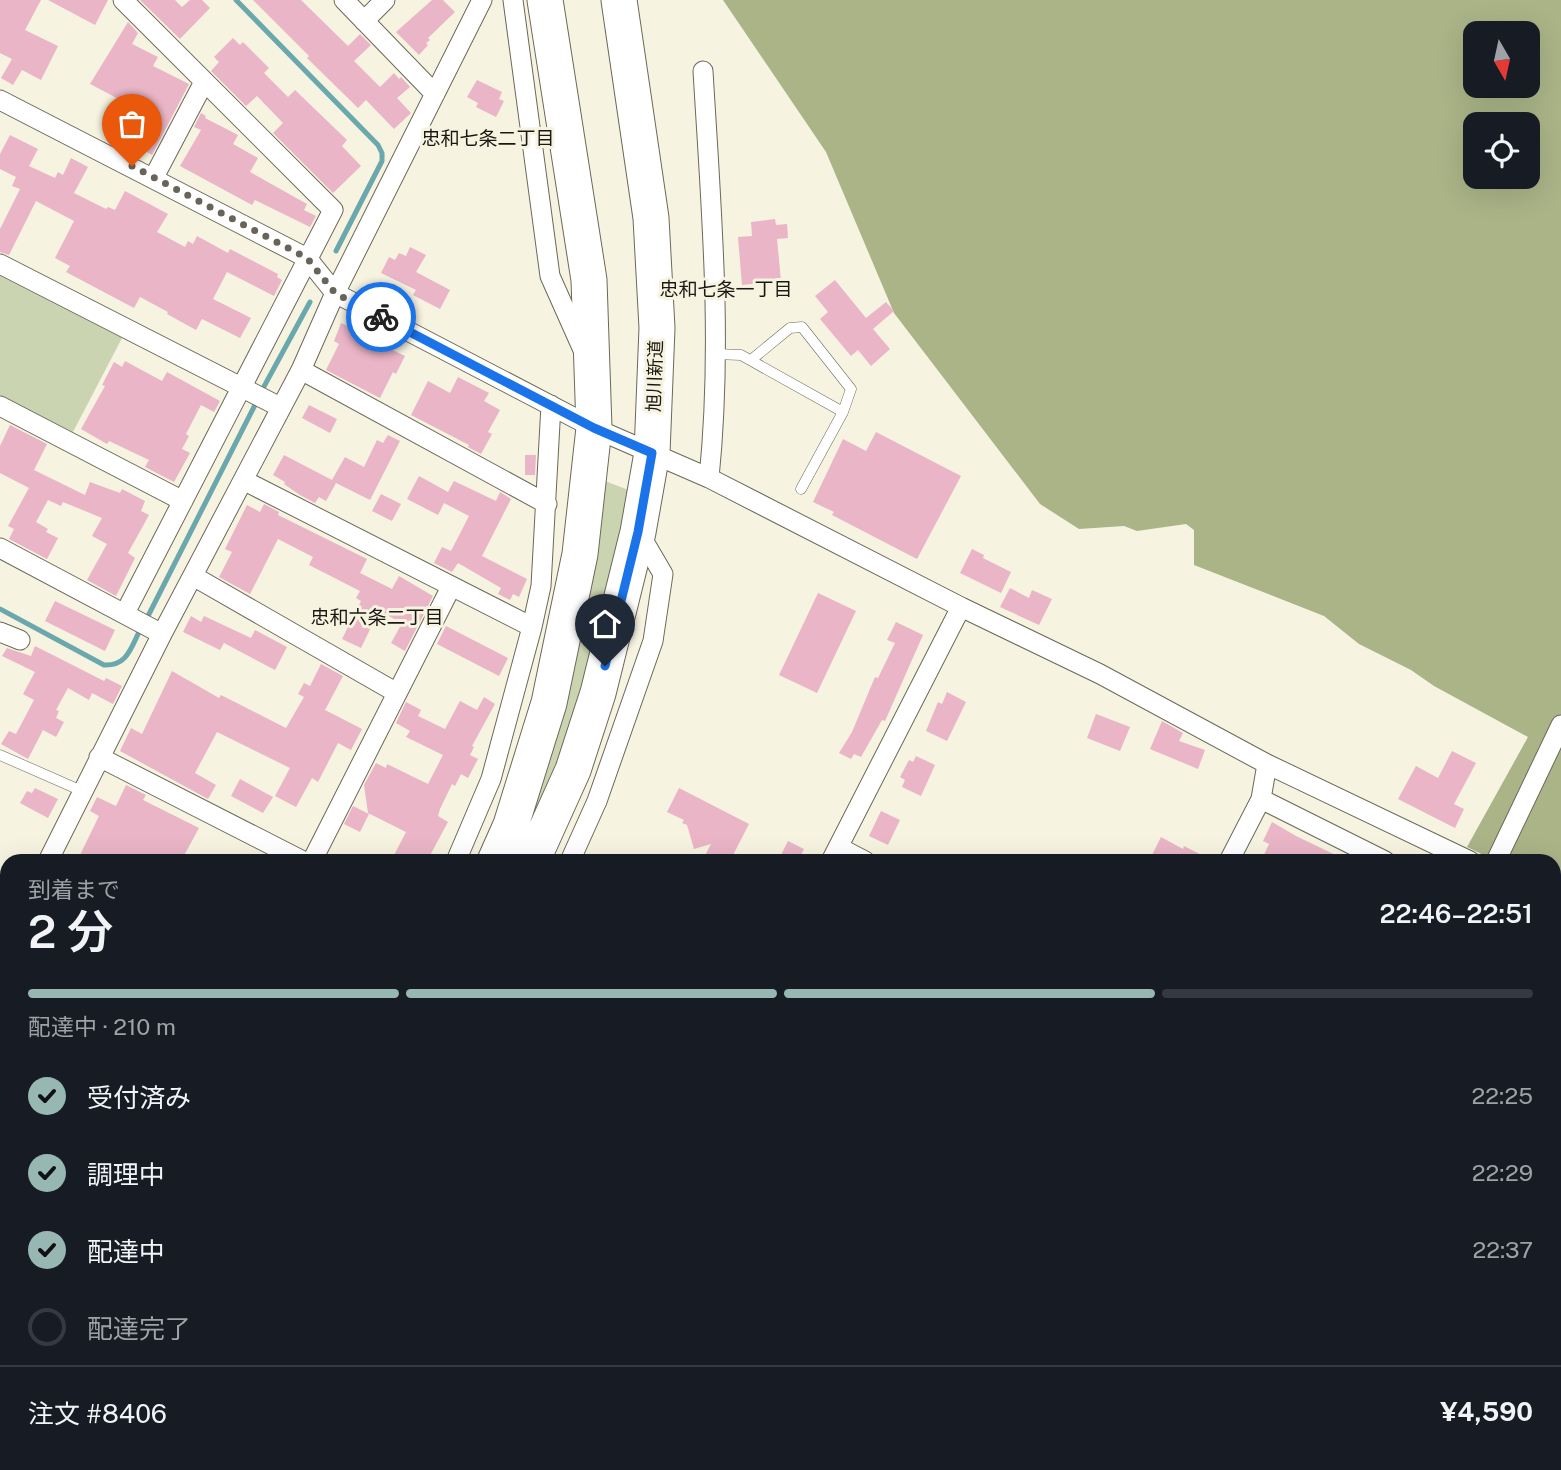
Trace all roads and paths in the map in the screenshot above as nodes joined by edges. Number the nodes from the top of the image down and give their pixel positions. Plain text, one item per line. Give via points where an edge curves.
1 (123, 0) edge
2 (344, 0) edge
3 (385, 0) edge
4 (482, 0) edge
5 (513, 0) edge
6 (545, 0) edge
7 (620, 0) edge
8 (364, 21) junction
9 (703, 71) dead end
10 (204, 82) junction
11 (435, 94) junction
12 (0, 100) edge
13 (154, 177) junction
14 (307, 258) junction
15 (0, 264) edge
16 (335, 293) junction
17 (715, 354) junction
18 (751, 360) junction
19 (301, 370) junction
20 (592, 370) junction
21 (261, 397) junction
22 (551, 405) junction
23 (0, 406) edge
24 (843, 412) junction
25 (594, 428) junction
26 (652, 453) junction
27 (709, 478) junction
28 (243, 480) junction
29 (801, 489) dead end
30 (183, 501) junction
31 (547, 503) junction
32 (638, 532) junction
33 (0, 548) edge
34 (193, 576) junction
35 (451, 587) junction
36 (961, 607) junction
37 (144, 624) junction
38 (532, 627) junction
39 (0, 632) edge
40 (20, 640) dead end
41 (397, 693) junction
42 (1561, 725) edge
43 (0, 755) edge
44 (99, 757) junction
45 (1267, 764) junction
46 (82, 792) junction
47 (1261, 799) junction
48 (51, 854) edge
49 (289, 854) edge
50 (316, 854) edge
51 (459, 854) edge
52 (498, 854) edge
53 (535, 854) edge
54 (573, 854) edge
55 (835, 854) edge
56 (1233, 854) edge
57 (1354, 854) edge
58 (1455, 854) edge
59 (1499, 854) edge

1 - 10 street
2 - 8 street
3 - 8 street
4 - 11 street
5 - 20 street via 550,276
6 - 20 highway via 589,280
7 - 26 highway, 旭川新道 via 651,218 657,328
8 - 11 street
9 - 17 street via 716,293
10 - 13 street
10 - 14 street via 333,210
11 - 16 street
12 - 13 street
13 - 14 street
14 - 16 street
14 - 21 street
15 - 21 street
16 - 19 street
16 - 22 street
17 - 18 lane
17 - 27 street via 715,427
18 - 24 lane
18 - 24 lane via 790,328 802,327 851,389
19 - 21 street
19 - 31 street
20 - 25 highway
21 - 28 street
21 - 30 street
22 - 25 street
22 - 31 street
23 - 30 street
24 - 29 lane
25 - 26 street
25 - 52 highway via 580,554 549,703
26 - 27 street
26 - 32 highway, 旭川新道
27 - 36 street
28 - 34 street
28 - 35 street
30 - 37 street
31 - 38 street via 541,586
32 - 53 highway, 旭川新道 via 598,693 573,771
32 - 54 street via 663,575 653,641 597,801
33 - 37 street
34 - 37 street
34 - 41 street
35 - 38 street
35 - 41 street
36 - 45 street via 1100,674
36 - 55 street
37 - 44 street
38 - 51 street via 491,779
39 - 40 street
41 - 50 street
42 - 59 street
43 - 46 lane
44 - 46 street
44 - 49 street
45 - 47 street
45 - 58 street
46 - 48 street
47 - 56 street
47 - 57 street

